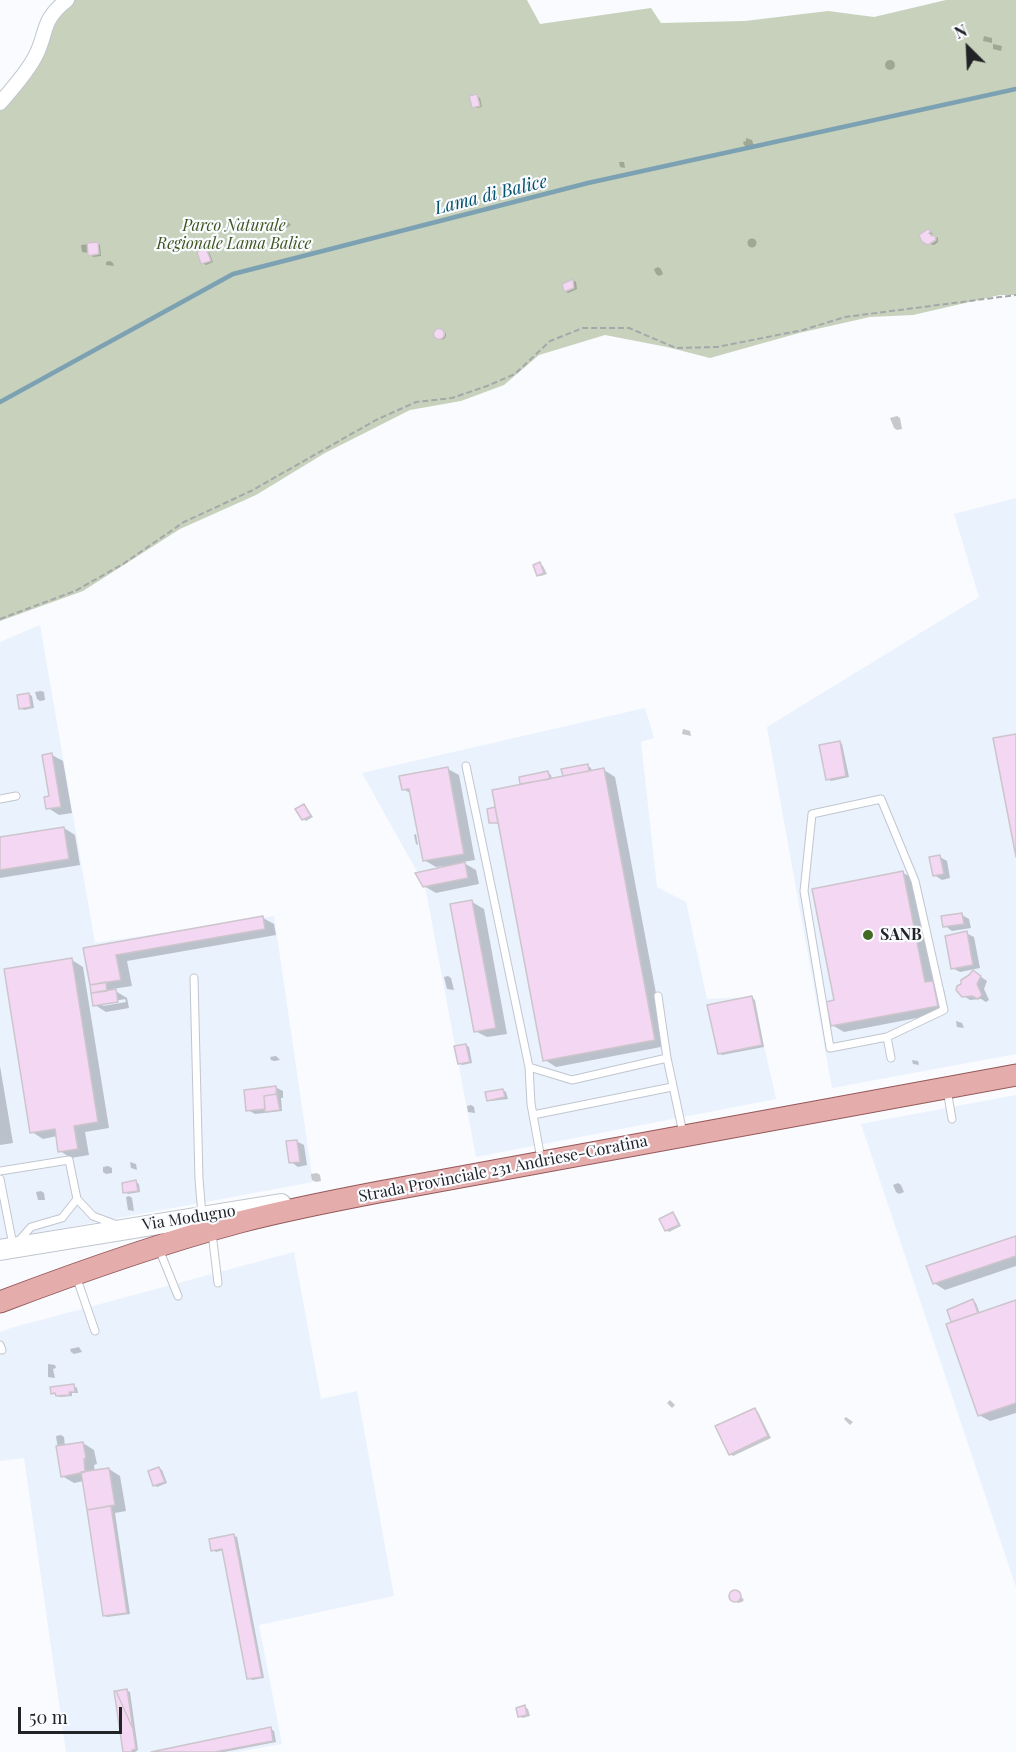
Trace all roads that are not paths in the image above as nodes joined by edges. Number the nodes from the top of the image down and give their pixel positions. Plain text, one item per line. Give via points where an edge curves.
1 (67, 0) edge
2 (0, 103) edge
3 (466, 766) dead end
4 (16, 796) dead end
5 (0, 799) edge
6 (194, 978) dead end
7 (658, 996) dead end
8 (887, 1037) junction
9 (667, 1058) junction
10 (891, 1058) dead end
11 (529, 1066) junction
12 (1016, 1075) edge
13 (672, 1087) junction
14 (947, 1088) junction
15 (534, 1115) junction
16 (952, 1119) dead end
17 (684, 1136) junction
18 (541, 1162) junction
19 (0, 1171) edge
20 (0, 1179) edge
21 (77, 1199) junction
22 (207, 1223) junction
23 (124, 1228) junction
24 (158, 1246) junction
25 (6, 1248) edge
26 (75, 1274) junction
27 (218, 1283) dead end
28 (178, 1296) dead end
29 (0, 1302) edge
30 (95, 1331) dead end

1 - 2 street via 56,8 45,25 36,56
3 - 11 lane
4 - 5 lane
6 - 22 lane via 199,1179
7 - 9 lane
8 - 8 lane via 830,1048 804,891 812,814 881,799 915,881 944,1010
8 - 10 lane
9 - 11 lane via 572,1080
9 - 13 lane
11 - 15 lane
12 - 14 main road, Strada Provinciale 231 Andriese-Coratina
13 - 15 lane
13 - 17 lane
14 - 16 lane
14 - 17 main road, Strada Provinciale 231 Andriese-Coratina
15 - 18 lane
17 - 18 main road, Strada Provinciale 231 Andriese-Coratina
18 - 22 main road, Strada Provinciale 231 Andriese-Coratina via 274,1214
19 - 21 lane via 69,1160
20 - 25 lane
21 - 23 lane via 93,1216
21 - 25 lane via 62,1218 31,1227
22 - 23 street, Via Modugno
22 - 24 main road, Strada Provinciale 231 Andriese-Coratina
22 - 27 lane
23 - 25 street, Via Modugno
24 - 26 main road, Strada Provinciale 231 Andriese-Coratina
24 - 28 lane
26 - 29 main road, Strada Provinciale 231 Andriese-Coratina
26 - 30 lane

